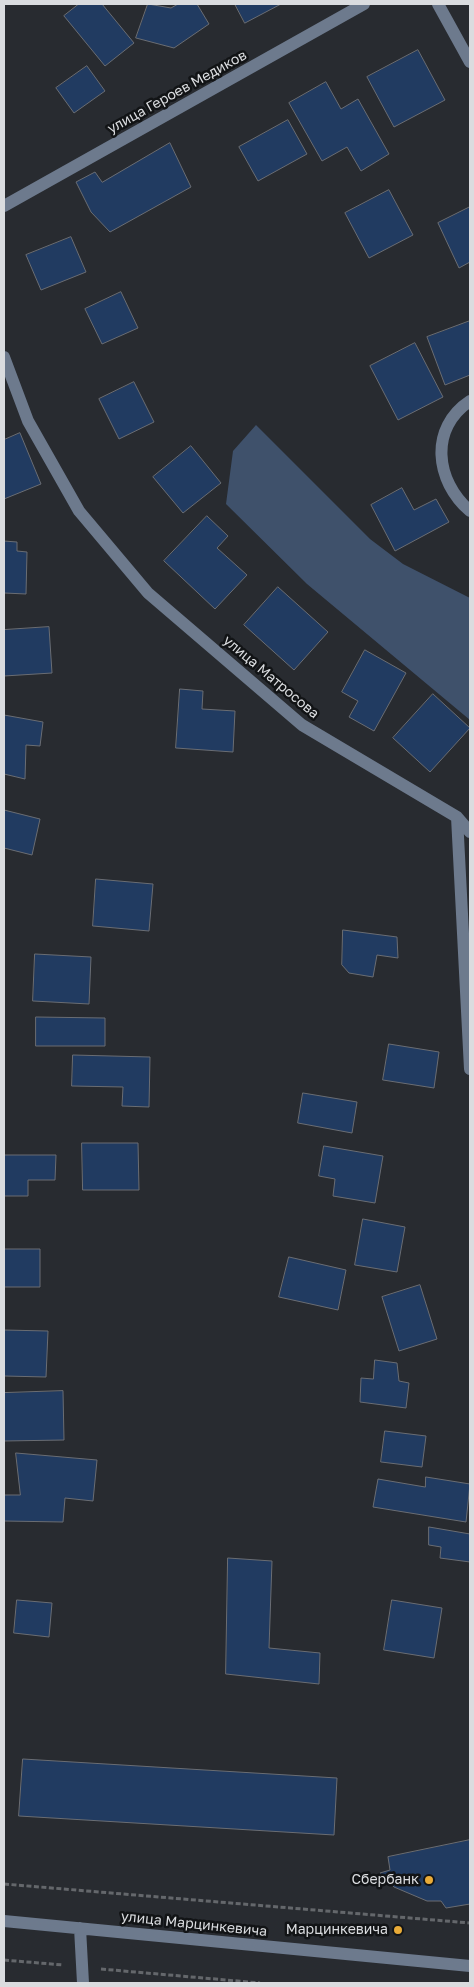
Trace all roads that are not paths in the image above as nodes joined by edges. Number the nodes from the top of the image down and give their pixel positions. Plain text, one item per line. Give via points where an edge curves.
1 (364, 4) edge
2 (438, 4) edge
3 (470, 62) edge
4 (4, 206) edge
5 (4, 357) edge
6 (470, 401) edge
7 (470, 511) edge
8 (458, 817) junction
9 (470, 832) edge
10 (470, 1069) edge
11 (4, 1921) edge
12 (80, 1928) junction
13 (470, 1966) edge
14 (83, 1983) edge

1 - 4 street, улица Героев Медиков
2 - 3 street
5 - 8 street, улица Матросова via 28,421 79,511 148,593 302,725
6 - 7 street via 446,426 440,455 448,481
8 - 9 street
8 - 10 street
11 - 12 street, улица Марцинкевича
12 - 13 street, улица Марцинкевича
12 - 14 street

